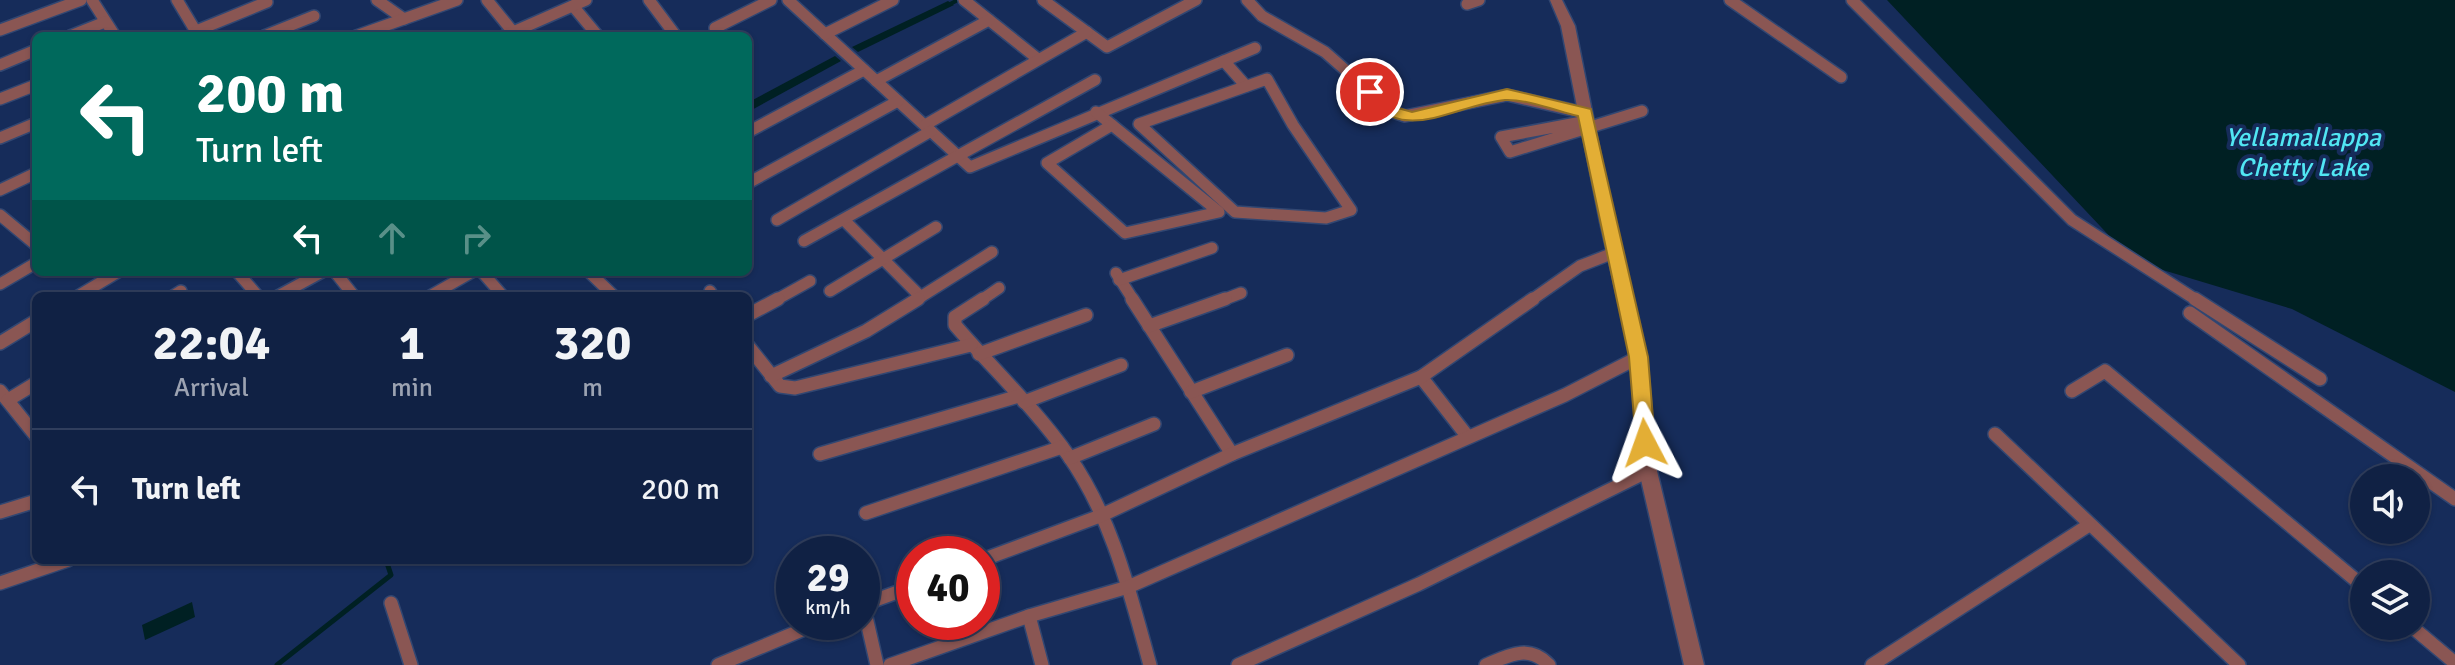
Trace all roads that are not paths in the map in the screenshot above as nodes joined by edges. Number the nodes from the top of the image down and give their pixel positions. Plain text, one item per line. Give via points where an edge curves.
1 (81, 0) edge
2 (92, 0) edge
3 (178, 0) edge
4 (377, 0) edge
5 (457, 0) edge
6 (487, 0) edge
7 (586, 0) edge
8 (649, 0) edge
9 (771, 0) edge
10 (788, 0) edge
11 (893, 0) edge
12 (1045, 0) edge
13 (1196, 0) edge
14 (1247, 0) edge
15 (1479, 0) edge
16 (1556, 0) edge
17 (1730, 0) edge
18 (1852, 0) edge
19 (964, 1) edge
20 (267, 2) edge
21 (1467, 4) dead end
22 (573, 6) junction
23 (314, 16) dead end
24 (404, 19) junction
25 (989, 20) junction
26 (105, 22) junction
27 (715, 28) dead end
28 (0, 30) edge
29 (80, 32) edge
30 (112, 32) edge
31 (197, 32) edge
32 (200, 32) edge
33 (274, 32) edge
34 (367, 32) edge
35 (515, 32) edge
36 (518, 32) edge
37 (595, 32) edge
38 (673, 32) edge
39 (1087, 32) junction
40 (825, 34) junction
41 (1255, 48) dead end
42 (32, 52) edge
43 (1038, 59) junction
44 (1224, 61) junction
45 (0, 65) edge
46 (864, 70) junction
47 (1841, 77) dead end
48 (1095, 80) dead end
49 (876, 81) junction
50 (1246, 86) junction
51 (32, 87) edge
52 (0, 99) edge
53 (898, 101) junction
54 (1642, 111) dead end
55 (1096, 112) junction
56 (1587, 121) junction
57 (32, 125) edge
58 (1112, 125) junction
59 (928, 128) junction
60 (752, 130) edge
61 (0, 138) edge
62 (959, 157) junction
63 (32, 175) edge
64 (752, 181) edge
65 (0, 190) edge
66 (0, 215) edge
67 (777, 220) dead end
68 (844, 220) junction
69 (936, 227) dead end
70 (804, 241) dead end
71 (32, 242) edge
72 (1212, 248) dead end
73 (992, 252) dead end
74 (1616, 252) junction
75 (883, 259) junction
76 (32, 265) edge
77 (111, 276) edge
78 (240, 276) edge
79 (315, 276) edge
80 (338, 276) edge
81 (465, 276) edge
82 (486, 276) edge
83 (593, 276) edge
84 (810, 281) dead end
85 (0, 284) edge
86 (999, 288) dead end
87 (830, 291) dead end
88 (85, 292) edge
89 (254, 292) edge
90 (285, 292) edge
91 (351, 292) edge
92 (437, 292) edge
93 (500, 292) edge
94 (610, 292) edge
95 (1241, 293) dead end
96 (921, 297) junction
97 (752, 313) edge
98 (2190, 313) dead end
99 (1086, 315) dead end
100 (32, 323) edge
101 (1149, 326) junction
102 (0, 343) edge
103 (975, 349) junction
104 (752, 351) edge
105 (1287, 355) dead end
106 (1639, 357) junction
107 (1121, 365) dead end
108 (771, 376) junction
109 (1421, 377) junction
110 (2320, 379) dead end
111 (32, 385) edge
112 (2072, 391) dead end
113 (1191, 392) junction
114 (4, 396) edge
115 (1022, 399) junction
116 (1154, 424) dead end
117 (32, 431) edge
118 (1995, 434) dead end
119 (1468, 437) junction
120 (1066, 452) junction
121 (820, 454) dead end
122 (1232, 454) junction
123 (1648, 471) junction
124 (2455, 499) edge
125 (32, 502) edge
126 (0, 512) edge
127 (866, 513) dead end
128 (1100, 516) junction
129 (2089, 525) junction
130 (1000, 553) edge
131 (56, 564) edge
132 (2350, 575) edge
133 (0, 583) edge
134 (1128, 587) junction
135 (391, 603) dead end
136 (1029, 616) junction
137 (778, 640) edge
138 (871, 640) edge
139 (2428, 640) edge
140 (2230, 662) edge
141 (2455, 663) edge
142 (411, 665) edge
143 (718, 665) edge
144 (877, 665) edge
145 (890, 665) edge
146 (1042, 665) edge
147 (1150, 665) edge
148 (1238, 665) edge
149 (1486, 665) edge
150 (1549, 665) edge
151 (1694, 665) edge
152 (1872, 665) edge

1 - 28 street
2 - 26 street
3 - 31 street
4 - 24 street
5 - 24 street
6 - 35 street
7 - 22 street
8 - 38 street
9 - 27 street
10 - 40 street
11 - 40 street
12 - 39 street
13 - 39 street via 1107,47
14 - 56 street via 1262,16 1325,52 1393,112 1405,116 1507,95
15 - 21 street
16 - 56 street via 1568,26
17 - 47 street
18 - 110 street via 2072,220
19 - 25 street
20 - 32 street
22 - 36 street
22 - 37 street
23 - 33 street
24 - 34 street
25 - 43 street
25 - 49 street
26 - 29 street
26 - 30 street
39 - 43 street
40 - 46 street
41 - 44 street
42 - 45 street
43 - 59 street
44 - 50 street
44 - 55 street
46 - 49 street
46 - 60 street
48 - 62 street
49 - 53 street
50 - 50 street via 1267,79 1351,210 1326,218 1235,212 1139,124
51 - 52 street
53 - 59 street
53 - 64 street
54 - 56 street
55 - 58 street
55 - 62 street via 970,167
56 - 56 street via 1510,152 1501,137
56 - 74 street
57 - 61 street
58 - 58 street via 1047,163 1125,233 1219,212
59 - 62 street
59 - 67 street
62 - 68 street
63 - 65 street
66 - 71 street
68 - 70 street
68 - 75 street
69 - 75 street
72 - 101 street via 1118,276
73 - 96 street
74 - 106 street
74 - 109 street via 1580,266
75 - 87 street
75 - 96 street
76 - 85 street
77 - 88 street
78 - 89 street
79 - 90 street
80 - 91 street
81 - 92 street
82 - 93 street
83 - 94 street
84 - 97 street
86 - 103 street via 955,317 955,325
95 - 101 street
96 - 108 street via 866,331
98 - 124 street
99 - 103 street
100 - 102 street
101 - 113 street
103 - 108 street via 821,385 780,386
103 - 115 street
104 - 108 street
105 - 113 street
106 - 119 street
106 - 123 street
107 - 115 street
109 - 119 street
109 - 122 street
111 - 114 street
112 - 132 street via 2105,371
113 - 122 street
114 - 117 street
115 - 120 street
115 - 121 street
116 - 120 street
118 - 129 street
119 - 134 street
120 - 127 street
120 - 128 street
122 - 128 street
123 - 148 street via 1419,584
123 - 151 street
125 - 126 street
128 - 130 street
128 - 134 street
129 - 140 street
129 - 152 street
131 - 133 street
134 - 136 street
134 - 147 street
135 - 142 street
136 - 145 street
136 - 146 street
137 - 143 street
138 - 144 street
139 - 141 street
149 - 150 street via 1521,650 1532,651

